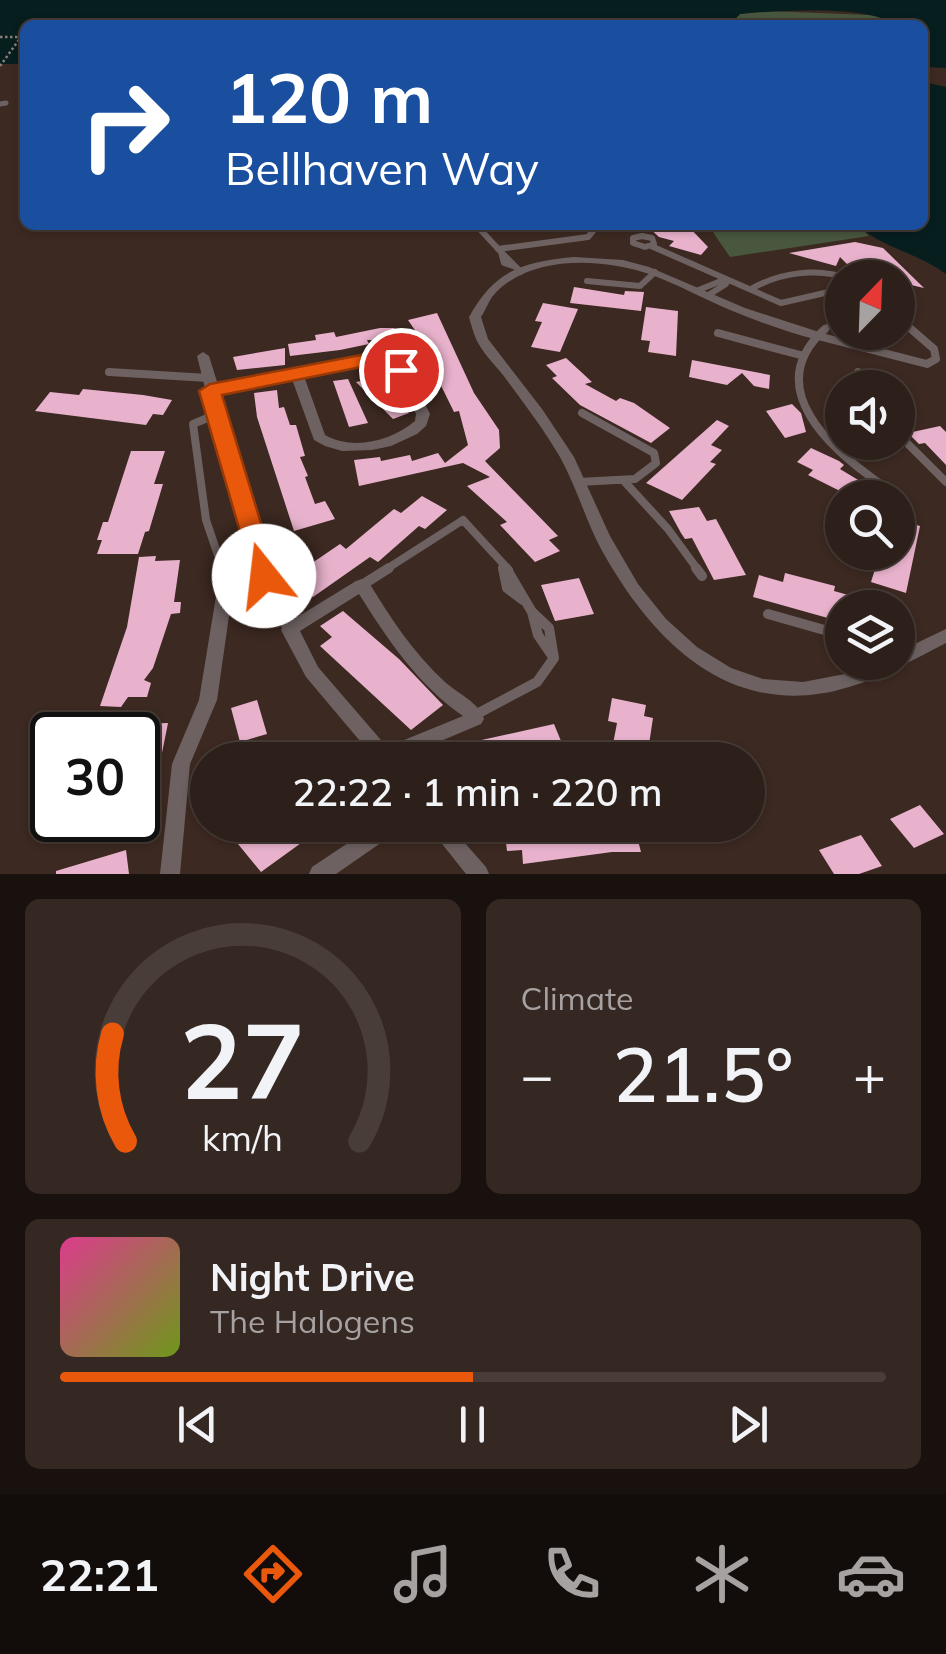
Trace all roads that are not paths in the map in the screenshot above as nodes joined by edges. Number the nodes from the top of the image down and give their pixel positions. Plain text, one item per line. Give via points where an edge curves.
1 (481, 230) edge
2 (593, 230) edge
3 (652, 246) dead end
4 (499, 250) junction
5 (519, 269) junction
6 (655, 272) junction
7 (825, 273) edge
8 (726, 279) junction
9 (587, 281) dead end
10 (751, 289) junction
11 (702, 294) junction
12 (825, 294) edge
13 (825, 330) edge
14 (718, 333) dead end
15 (915, 333) edge
16 (818, 336) junction
17 (825, 338) edge
18 (872, 350) edge
19 (204, 356) dead end
20 (804, 356) junction
21 (109, 372) dead end
22 (297, 374) junction
23 (209, 384) junction
24 (582, 413) dead end
25 (217, 414) junction
26 (915, 451) edge
27 (623, 480) junction
28 (876, 480) edge
29 (579, 482) junction
30 (946, 482) edge
31 (261, 565) junction
32 (702, 576) dead end
33 (227, 578) junction
34 (362, 586) junction
35 (768, 614) dead end
36 (289, 630) junction
37 (825, 630) edge
38 (946, 635) edge
39 (915, 651) edge
40 (852, 680) edge
41 (475, 715) junction
42 (371, 742) edge
43 (422, 742) edge
44 (366, 842) edge
45 (452, 842) edge
46 (170, 874) edge
47 (320, 874) edge
48 (479, 874) edge

1 - 4 lane
2 - 4 lane via 588,238
3 - 8 lane
4 - 5 lane
5 - 6 street via 584,260
5 - 29 street via 484,298 477,330
6 - 9 lane via 640,286
6 - 11 street
7 - 10 lane
8 - 10 lane
8 - 11 lane
10 - 12 lane via 786,304
11 - 16 street
13 - 16 lane
14 - 20 lane
15 - 18 lane via 934,349 936,358 927,364
16 - 17 lane
16 - 20 lane
19 - 23 street
20 - 28 lane via 796,388 809,414 831,445
21 - 23 lane
22 - 22 street via 366,360 391,362 401,370 421,423 405,435 353,448 327,444
22 - 23 street
23 - 25 street
24 - 27 lane via 654,454 656,464 644,476
25 - 31 street
25 - 33 lane via 194,424 200,510
26 - 30 lane
27 - 29 lane
27 - 32 lane
29 - 40 street via 606,545 650,610 678,642 722,674 756,685 818,690
31 - 33 street
31 - 36 street
33 - 46 street via 208,700 181,764
34 - 36 street
34 - 41 street via 412,660
34 - 41 lane via 463,520 524,591 538,635 554,658 537,682
35 - 37 lane
36 - 42 street via 312,672
38 - 39 street
41 - 43 street
44 - 47 street
45 - 48 street

